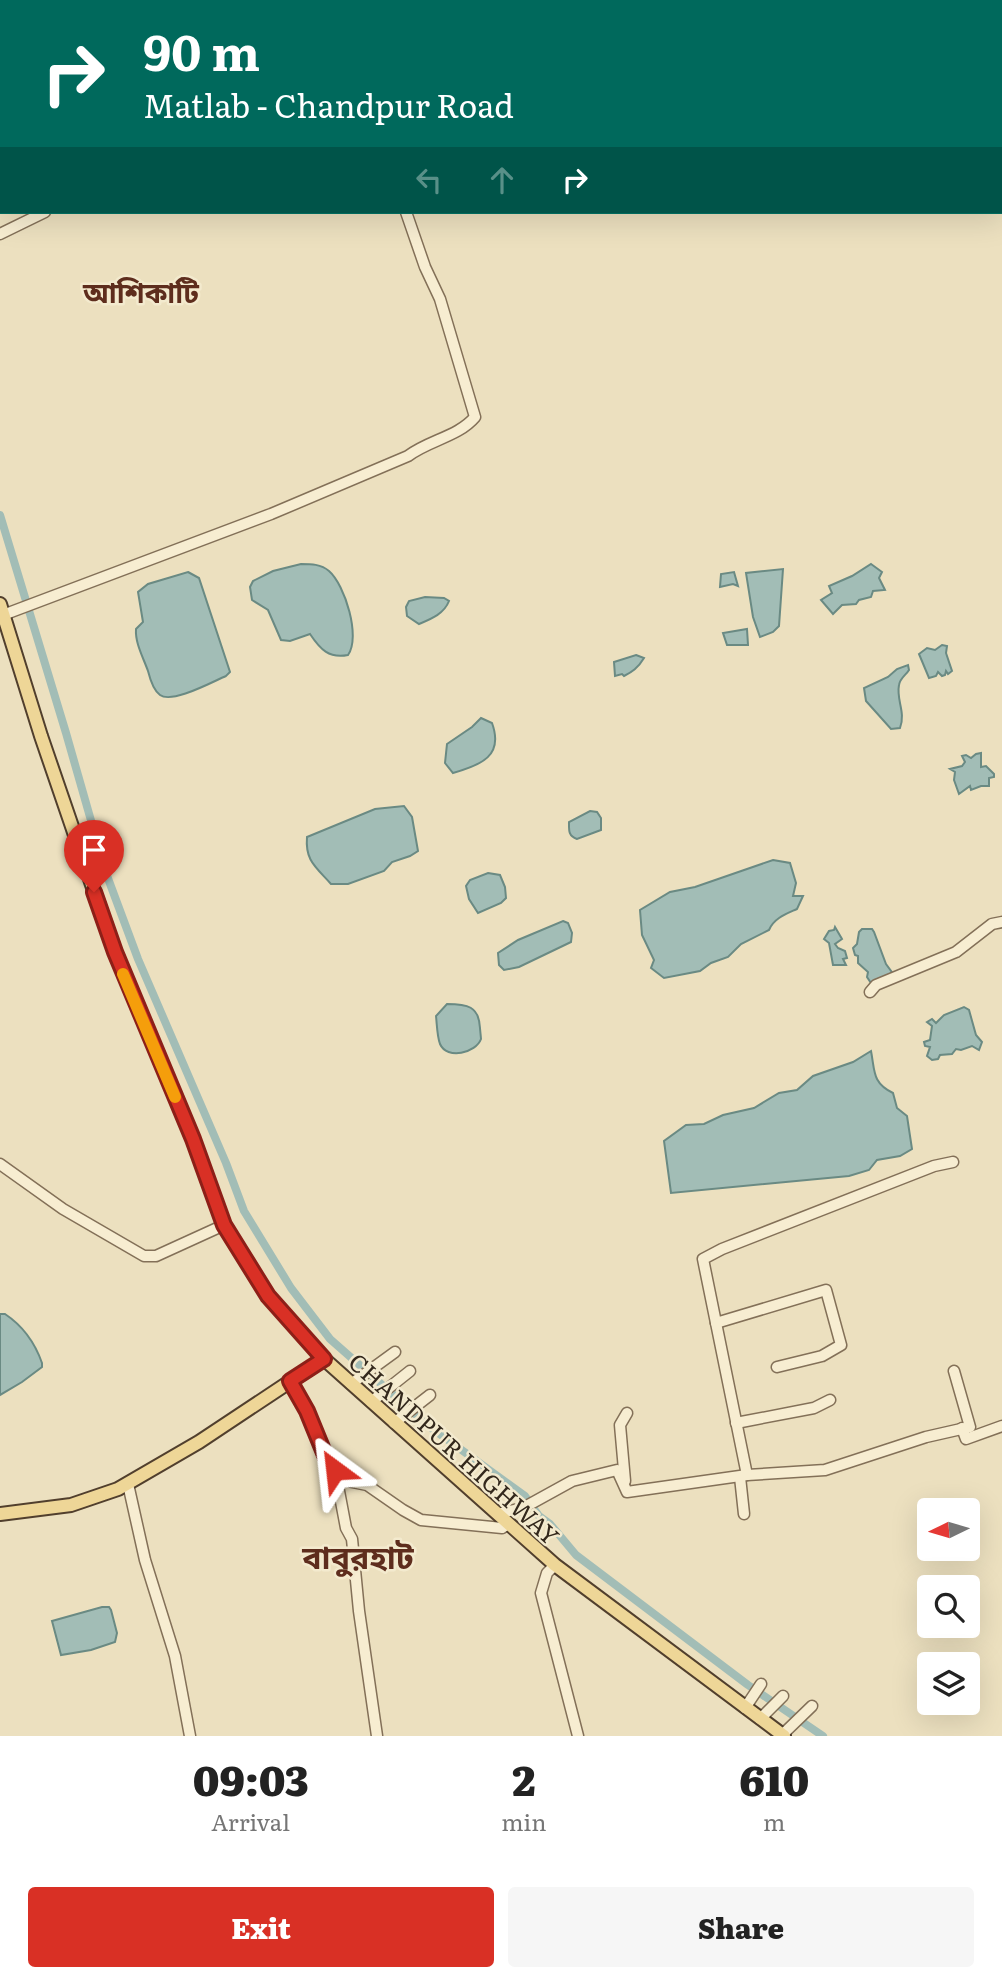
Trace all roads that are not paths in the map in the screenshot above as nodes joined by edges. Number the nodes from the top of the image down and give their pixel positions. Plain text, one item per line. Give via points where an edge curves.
1 (41, 214) edge
2 (407, 214) edge
3 (0, 234) edge
4 (5, 610) edge
5 (1002, 922) edge
6 (870, 992) dead end
7 (953, 1162) dead end
8 (0, 1164) edge
9 (224, 1225) junction
10 (716, 1323) junction
11 (395, 1352) dead end
12 (324, 1359) junction
13 (777, 1367) dead end
14 (410, 1371) dead end
15 (954, 1371) dead end
16 (290, 1381) junction
17 (351, 1384) junction
18 (430, 1395) dead end
19 (830, 1400) dead end
20 (371, 1402) junction
21 (627, 1413) dead end
22 (394, 1423) junction
23 (736, 1423) junction
24 (1002, 1426) edge
25 (962, 1428) junction
26 (335, 1470) junction
27 (744, 1476) junction
28 (128, 1484) junction
29 (626, 1492) junction
30 (0, 1514) edge
31 (497, 1514) junction
32 (744, 1514) dead end
33 (508, 1524) junction
34 (555, 1565) junction
35 (761, 1684) dead end
36 (783, 1696) dead end
37 (812, 1706) dead end
38 (746, 1708) junction
39 (765, 1714) junction
40 (783, 1735) edge
41 (190, 1736) edge
42 (377, 1736) edge
43 (578, 1736) edge

1 - 3 street
2 - 4 street via 440,299 475,417 467,427 271,514
4 - 9 main road, CHANDPUR HIGHWAY via 41,736 115,952
5 - 6 street via 992,924 956,952 876,985
7 - 10 street via 703,1259
8 - 9 street via 63,1209 144,1256 156,1256
9 - 12 main road, CHANDPUR HIGHWAY via 268,1296
10 - 13 street via 826,1290 841,1345 822,1356
10 - 23 street
11 - 17 street
12 - 16 main road
12 - 17 main road, CHANDPUR HIGHWAY
14 - 20 street
15 - 25 street via 970,1427
16 - 26 street
16 - 28 main road
17 - 20 main road, CHANDPUR HIGHWAY
18 - 22 street
19 - 23 street via 814,1408
20 - 22 main road, CHANDPUR HIGHWAY
21 - 29 street via 620,1425
22 - 31 main road, CHANDPUR HIGHWAY
23 - 27 street
24 - 25 street via 965,1439
25 - 27 street via 825,1470
26 - 33 street via 421,1520 502,1528
26 - 42 street via 352,1539
27 - 29 street
27 - 32 street
28 - 30 main road via 71,1505
28 - 41 street via 145,1560 175,1656
29 - 31 street via 617,1471 572,1481 523,1508
31 - 33 main road, CHANDPUR HIGHWAY
33 - 34 main road, CHANDPUR HIGHWAY
34 - 38 main road, CHANDPUR HIGHWAY
34 - 43 street via 541,1593
35 - 38 street
36 - 39 street
37 - 40 street
38 - 39 main road, CHANDPUR HIGHWAY
39 - 40 main road, CHANDPUR HIGHWAY

